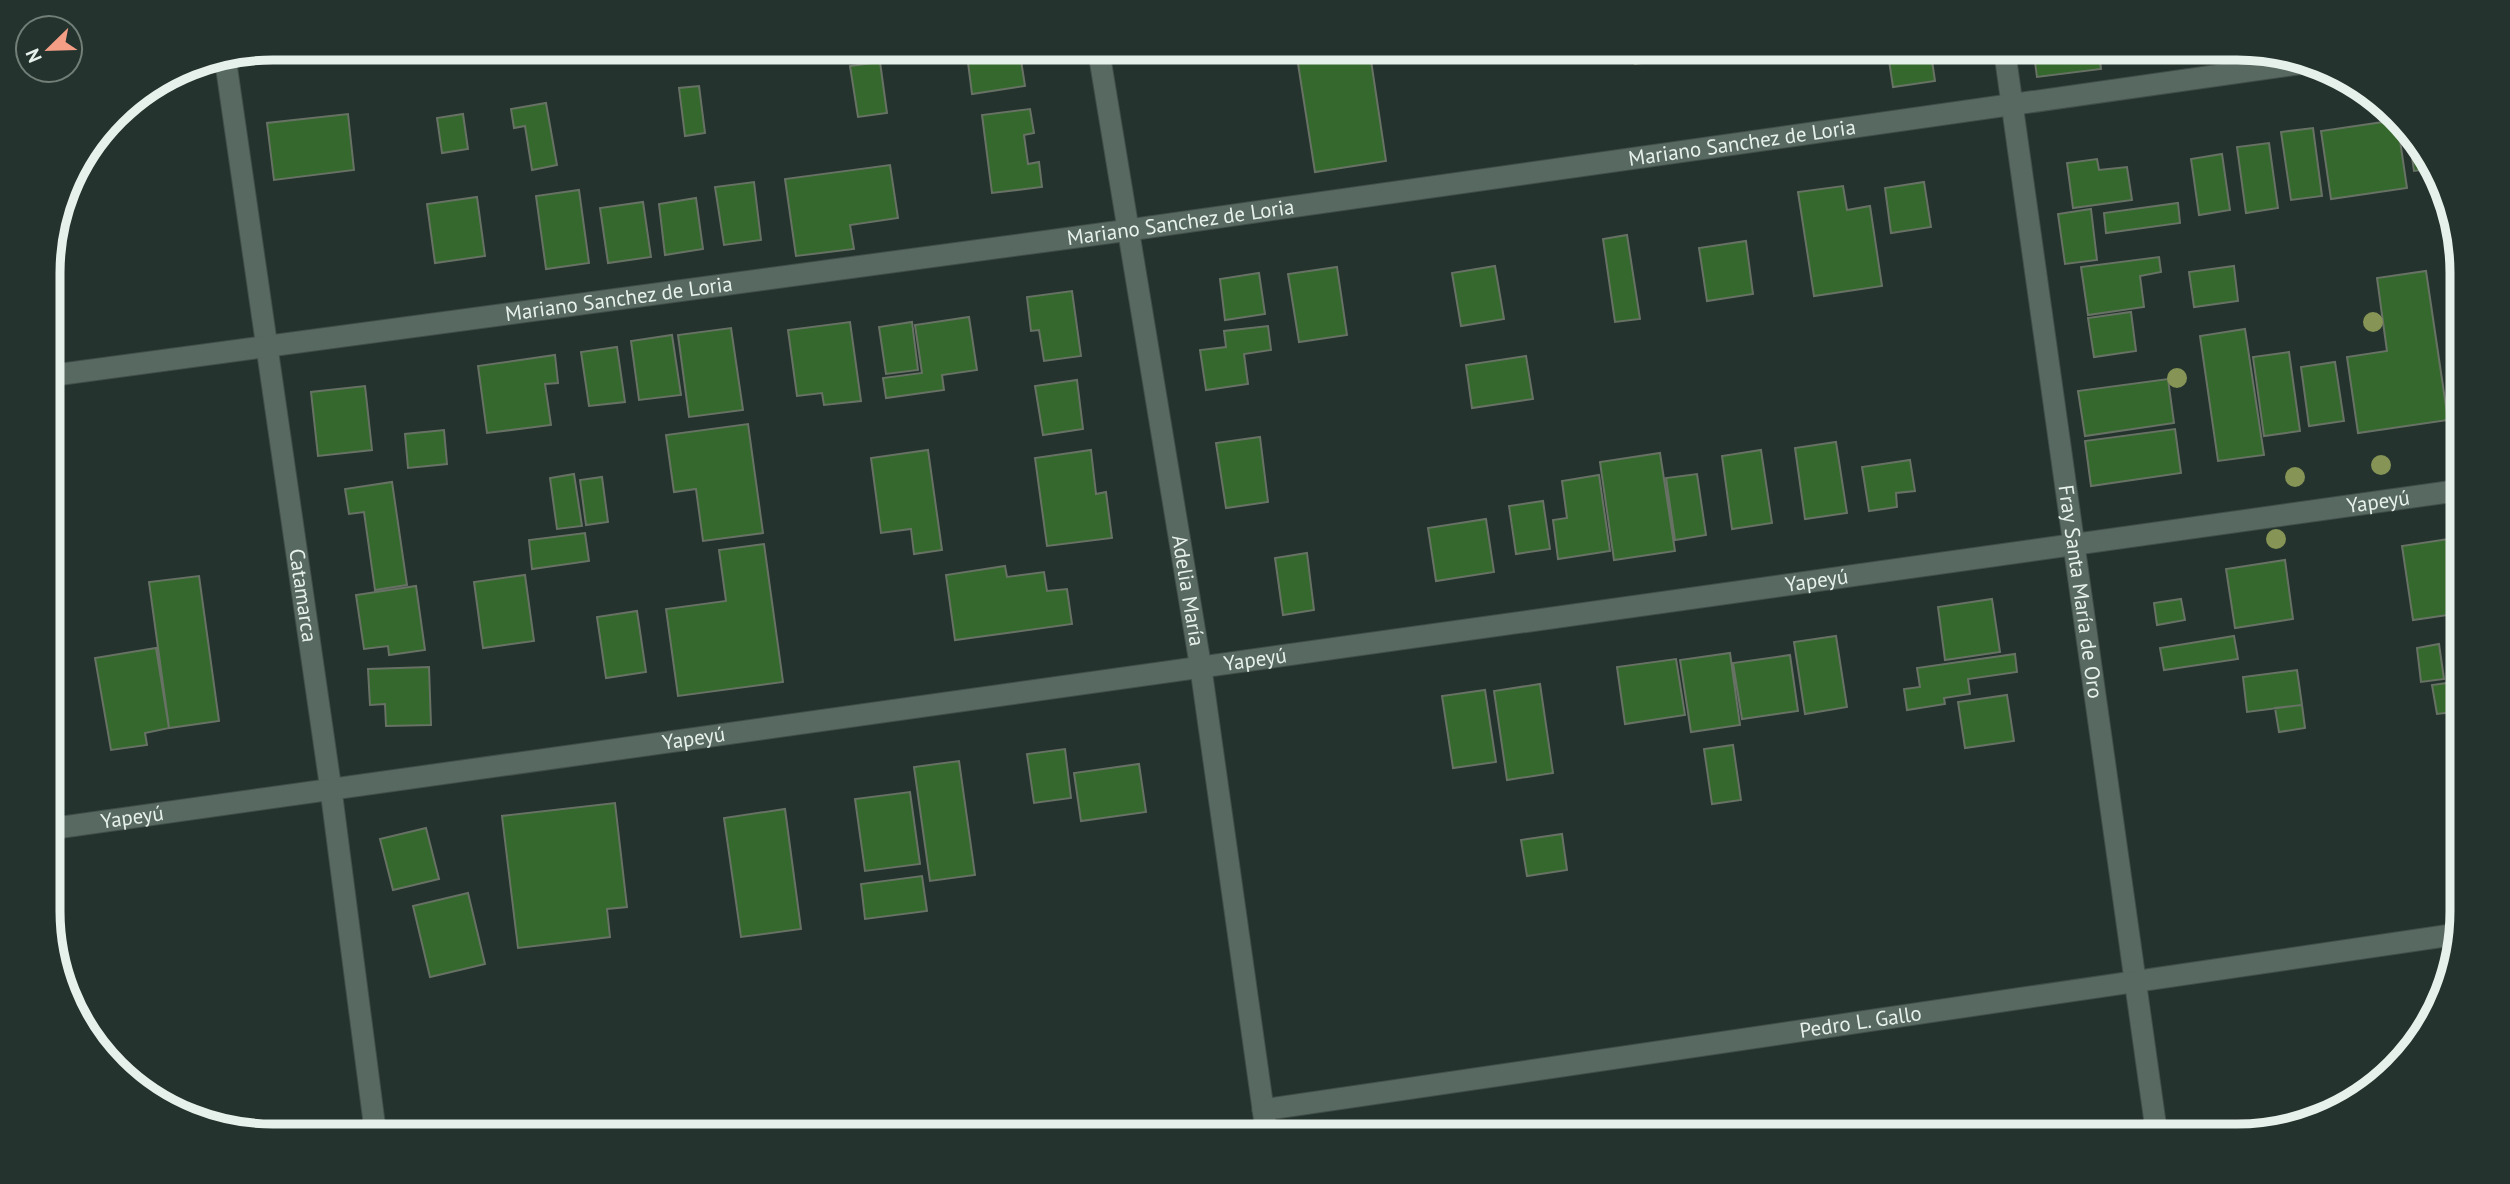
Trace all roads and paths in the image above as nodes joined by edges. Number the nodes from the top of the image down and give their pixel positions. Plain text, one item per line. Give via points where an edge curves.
1 (1100, 60) edge
2 (2006, 60) edge
3 (226, 65) edge
4 (2286, 66) edge
5 (2012, 104) junction
6 (1129, 230) junction
7 (267, 345) junction
8 (60, 374) edge
9 (2450, 492) edge
10 (2074, 545) junction
11 (1201, 669) junction
12 (331, 790) junction
13 (60, 827) edge
14 (2449, 935) edge
15 (2136, 981) junction
16 (1263, 1110) junction
17 (1265, 1124) edge
18 (2155, 1124) edge
19 (374, 1125) edge

1 - 6 street, Adelia María
2 - 5 street, Fray Santa María de Oro
3 - 7 street, Catamarca
4 - 5 street, Mariano Sanchez de Loria
5 - 6 street, Mariano Sanchez de Loria
5 - 10 street, Fray Santa María de Oro
6 - 7 street, Mariano Sanchez de Loria
6 - 11 street, Adelia María
7 - 8 street, Mariano Sanchez de Loria
7 - 12 street, Catamarca
9 - 10 street, Yapeyú
10 - 11 street, Yapeyú
10 - 15 street, Fray Santa María de Oro
11 - 12 street, Yapeyú
11 - 16 street, Adelia María
12 - 13 street, Yapeyú
12 - 19 street, Catamarca
14 - 15 street, Pedro L. Gallo
15 - 16 street, Pedro L. Gallo
15 - 18 street, Fray Santa María de Oro
16 - 17 street, Adelia María

